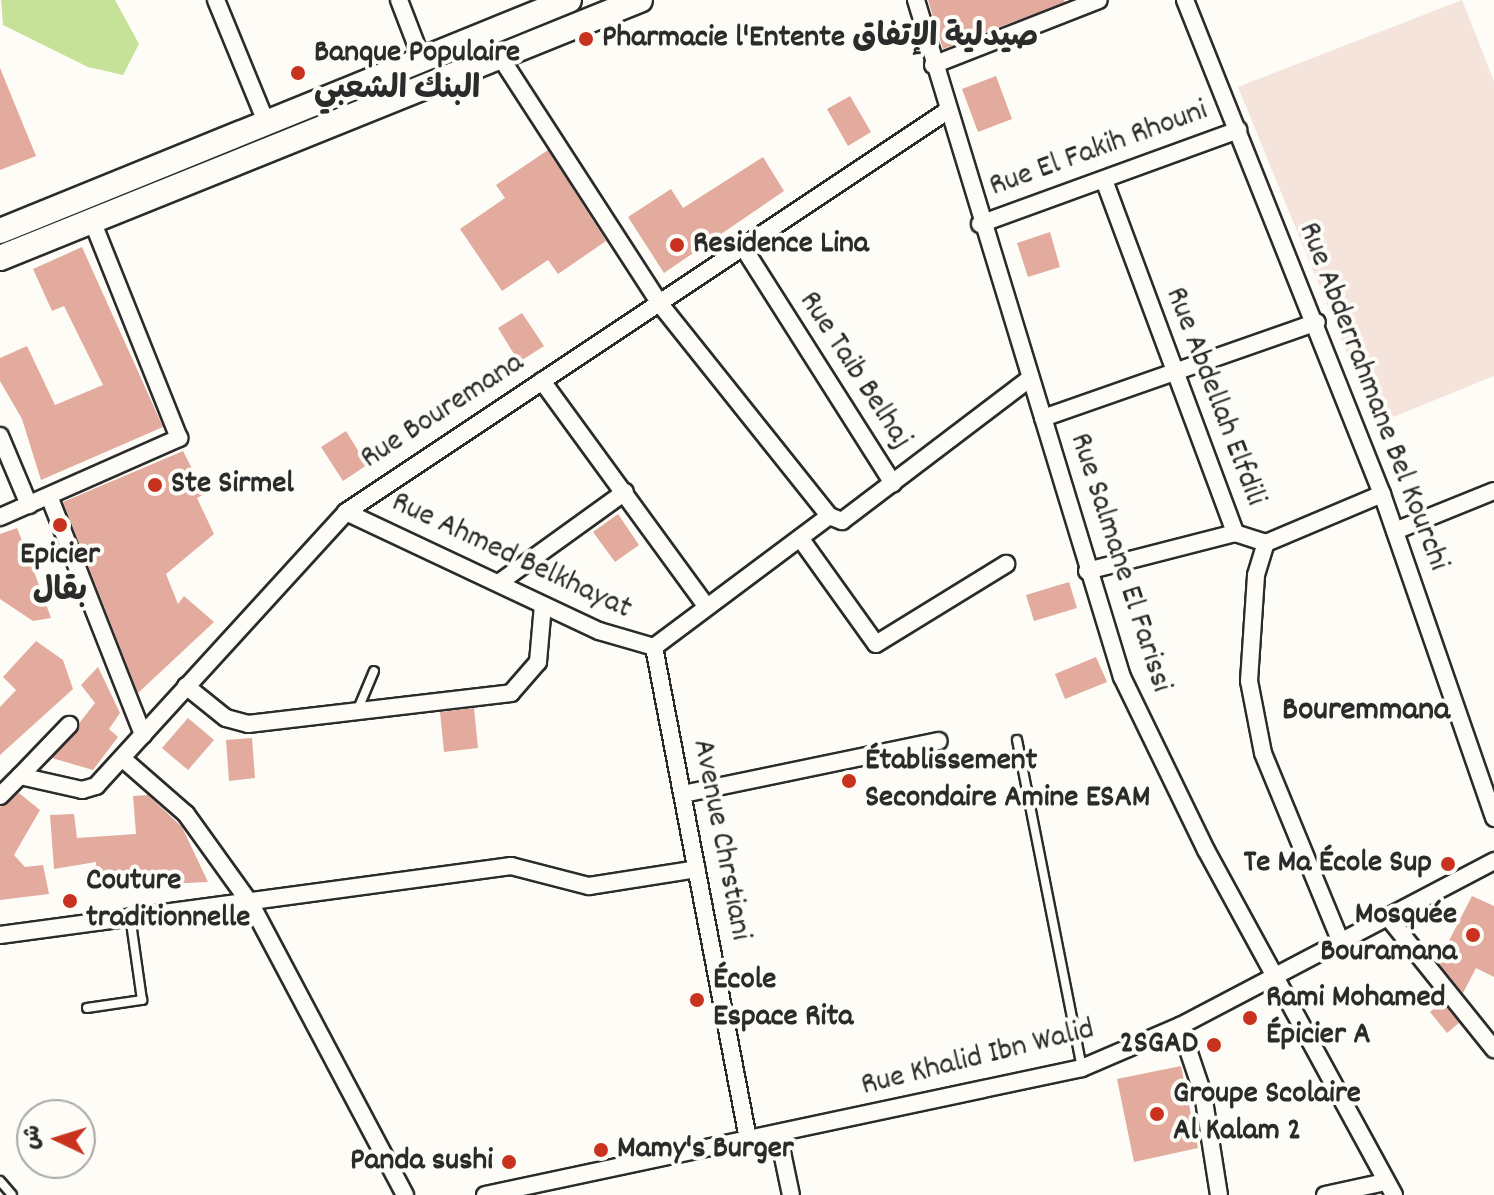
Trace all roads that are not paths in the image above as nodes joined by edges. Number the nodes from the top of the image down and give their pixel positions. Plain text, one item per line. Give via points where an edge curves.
1 (216, 0) edge
2 (399, 0) edge
3 (569, 0) edge
4 (640, 0) edge
5 (916, 0) edge
6 (1099, 0) edge
7 (1185, 0) edge
8 (501, 58) junction
9 (422, 60) junction
10 (933, 65) junction
11 (947, 111) junction
12 (266, 122) junction
13 (1238, 130) junction
14 (1104, 180) junction
15 (92, 220) junction
16 (980, 224) junction
17 (0, 231) edge
18 (743, 247) junction
19 (0, 258) edge
20 (660, 304) junction
21 (1317, 322) junction
22 (1174, 371) junction
23 (1029, 379) junction
24 (542, 381) junction
25 (1043, 418) junction
26 (0, 436) edge
27 (893, 483) junction
28 (1494, 491) edge
29 (625, 492) junction
30 (1382, 494) junction
31 (49, 496) junction
32 (29, 505) junction
33 (346, 512) junction
34 (829, 516) junction
35 (0, 517) edge
36 (1395, 531) junction
37 (1235, 533) junction
38 (800, 538) junction
39 (1266, 543) junction
40 (1006, 564) dead end
41 (1087, 571) junction
42 (500, 582) junction
43 (543, 605) junction
44 (706, 606) junction
45 (654, 647) junction
46 (374, 671) dead end
47 (186, 686) junction
48 (358, 710) junction
49 (69, 725) dead end
50 (143, 735) junction
51 (1017, 740) dead end
52 (939, 741) dead end
53 (123, 759) junction
54 (20, 776) junction
55 (683, 794) junction
56 (0, 796) edge
57 (1494, 818) edge
58 (1494, 861) edge
59 (697, 869) junction
60 (252, 906) junction
61 (130, 916) junction
62 (1387, 916) junction
63 (0, 935) edge
64 (1340, 940) junction
65 (1277, 975) junction
66 (87, 1008) dead end
67 (1180, 1026) junction
68 (1494, 1049) edge
69 (1082, 1068) junction
70 (778, 1133) junction
71 (748, 1139) junction
72 (0, 1181) edge
73 (1389, 1189) edge
74 (12, 1195) edge
75 (405, 1195) edge
76 (485, 1195) edge
77 (791, 1195) edge
78 (1219, 1195) edge
79 (1325, 1195) edge

1 - 12 street
2 - 9 street
3 - 9 main road
4 - 8 main road
5 - 10 street, Rue Salmane El Farissi
6 - 10 street
7 - 13 street, Rue Abderrahmane Bel Kourchi
8 - 15 main road
8 - 20 street
9 - 12 main road
10 - 11 street, Rue Salmane El Farissi
11 - 16 street, Rue Salmane El Farissi
11 - 18 street, Rue Bouremana
12 - 17 main road
13 - 14 street, Rue El Fakih Rhouni
13 - 21 street, Rue Abderrahmane Bel Kourchi
14 - 16 street, Rue El Fakih Rhouni
14 - 22 street, Rue Abdellah Elfdili
15 - 19 main road
15 - 31 street via 179,438
16 - 23 street, Rue Salmane El Farissi
18 - 20 street, Rue Bouremana
18 - 27 street, Rue Taib Belhaj
20 - 24 street, Rue Bouremana
20 - 34 street
21 - 22 street
21 - 30 street, Rue Abderrahmane Bel Kourchi
22 - 25 street
22 - 37 street, Rue Abdellah Elfdili
23 - 25 street, Rue Salmane El Farissi
23 - 27 street
24 - 29 street
24 - 33 street, Rue Bouremana
25 - 41 street, Rue Salmane El Farissi
26 - 32 street
27 - 34 street via 842,521
28 - 36 street
29 - 42 street
29 - 44 street
30 - 36 street, Rue Abderrahmane Bel Kourchi
30 - 39 street
31 - 32 street
31 - 50 street
32 - 35 street
33 - 42 street, Rue Ahmed Belkhayat
33 - 47 street, Rue Bouremana
34 - 38 street
36 - 57 street, Rue Abderrahmane Bel Kourchi
37 - 39 street
37 - 41 street, Rue Abdellah Elfdili
38 - 40 street via 876,644
38 - 44 street
39 - 64 street via 1251,635 1253,706 1272,786
41 - 65 street, Rue Salmane El Farissi via 1155,749
42 - 43 street, Rue Ahmed Belkhayat
43 - 45 street, Rue Ahmed Belkhayat
43 - 48 street via 538,662 511,693
44 - 45 street
45 - 55 street, Avenue Chrstiani
46 - 48 lane
47 - 48 street via 236,723
47 - 50 street, Rue Bouremana
49 - 54 street
50 - 53 street, Rue Bouremana
51 - 69 lane
52 - 55 street
53 - 54 street, Rue Bouremana via 82,790
53 - 60 street via 186,814
54 - 56 street
55 - 59 street, Avenue Chrstiani
58 - 62 street, Rue Khalid Ibn Walid
59 - 60 street via 589,886 511,866
59 - 71 street, Avenue Chrstiani
60 - 61 street
60 - 75 street
61 - 63 street
61 - 66 lane via 142,1000
62 - 64 street, Rue Khalid Ibn Walid
62 - 68 street
64 - 65 street, Rue Khalid Ibn Walid
65 - 67 street, Rue Khalid Ibn Walid
65 - 73 street, Rue Salmane El Farissi
67 - 69 street, Rue Khalid Ibn Walid
67 - 78 street via 1196,1063
69 - 70 street, Rue Khalid Ibn Walid
70 - 71 street, Rue Khalid Ibn Walid
70 - 77 street
71 - 76 street, Rue Khalid Ibn Walid
72 - 74 lane
73 - 79 street

